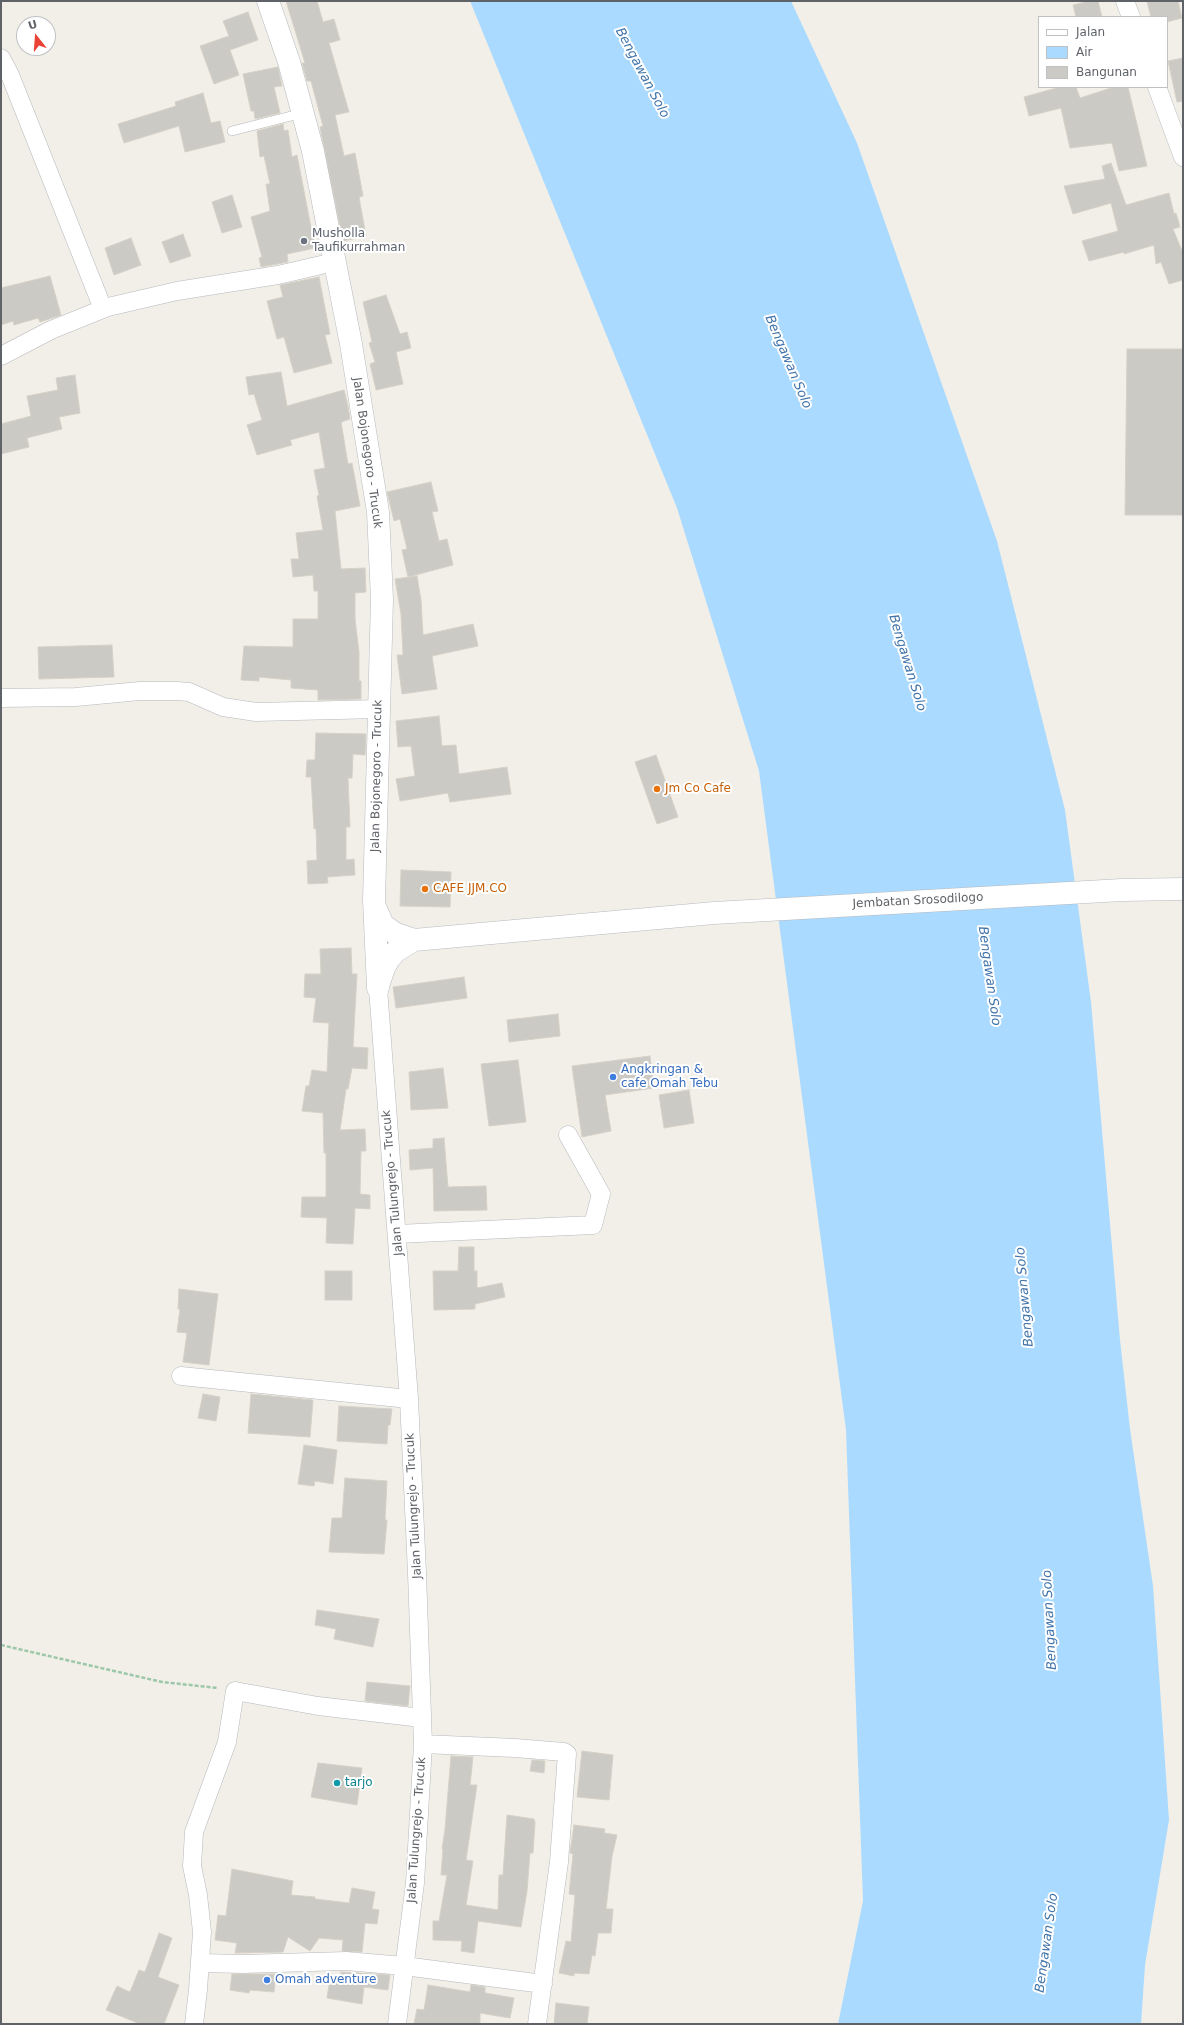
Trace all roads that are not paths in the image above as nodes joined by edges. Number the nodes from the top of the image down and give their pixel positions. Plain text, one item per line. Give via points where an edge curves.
1 (268, 1) edge
2 (1125, 1) edge
3 (1131, 16) edge
4 (1, 58) edge
5 (1157, 88) edge
6 (303, 113) junction
7 (232, 131) dead end
8 (1183, 157) edge
9 (334, 262) junction
10 (103, 309) junction
11 (1, 356) edge
12 (1, 698) edge
13 (379, 709) junction
14 (1183, 889) edge
15 (374, 900) junction
16 (414, 940) junction
17 (378, 988) junction
18 (568, 1135) dead end
19 (398, 1234) junction
20 (181, 1376) dead end
21 (409, 1399) junction
22 (422, 1718) junction
23 (422, 1744) junction
24 (200, 1963) junction
25 (404, 1966) junction
26 (543, 1984) junction
27 (194, 2024) edge
28 (397, 2024) edge
29 (537, 2024) edge

1 - 6 street, Jalan Bojonegoro - Trucuk
2 - 3 street
4 - 10 street
5 - 8 street
6 - 7 lane
6 - 9 street, Jalan Bojonegoro - Trucuk
9 - 10 street via 278,275 177,291
9 - 13 street, Jalan Bojonegoro - Trucuk via 351,344 378,512 382,599
10 - 11 street via 51,330
12 - 13 street via 177,691 189,692 224,707 256,712
13 - 15 street, Jalan Bojonegoro - Trucuk
14 - 16 street, Jembatan Srosodilogo via 1122,890 714,913
15 - 16 street via 382,925 396,934
15 - 17 street, Jalan Bojonegoro - Trucuk
16 - 17 street via 396,951 389,959
17 - 19 street, Jalan Tulungrejo - Trucuk
18 - 19 street via 601,1194 593,1225
19 - 21 street, Jalan Tulungrejo - Trucuk
20 - 21 street
21 - 22 street, Jalan Tulungrejo - Trucuk
22 - 23 street, Jalan Tulungrejo - Trucuk
22 - 24 street via 318,1706 235,1690 227,1742 194,1832 192,1866 202,1932
23 - 25 street, Jalan Tulungrejo - Trucuk via 415,1883
23 - 26 street via 515,1748 567,1754 559,1862
24 - 25 street via 338,1961
24 - 27 street
25 - 26 street
25 - 28 street, Jalan Tulungrejo - Trucuk
26 - 29 street

